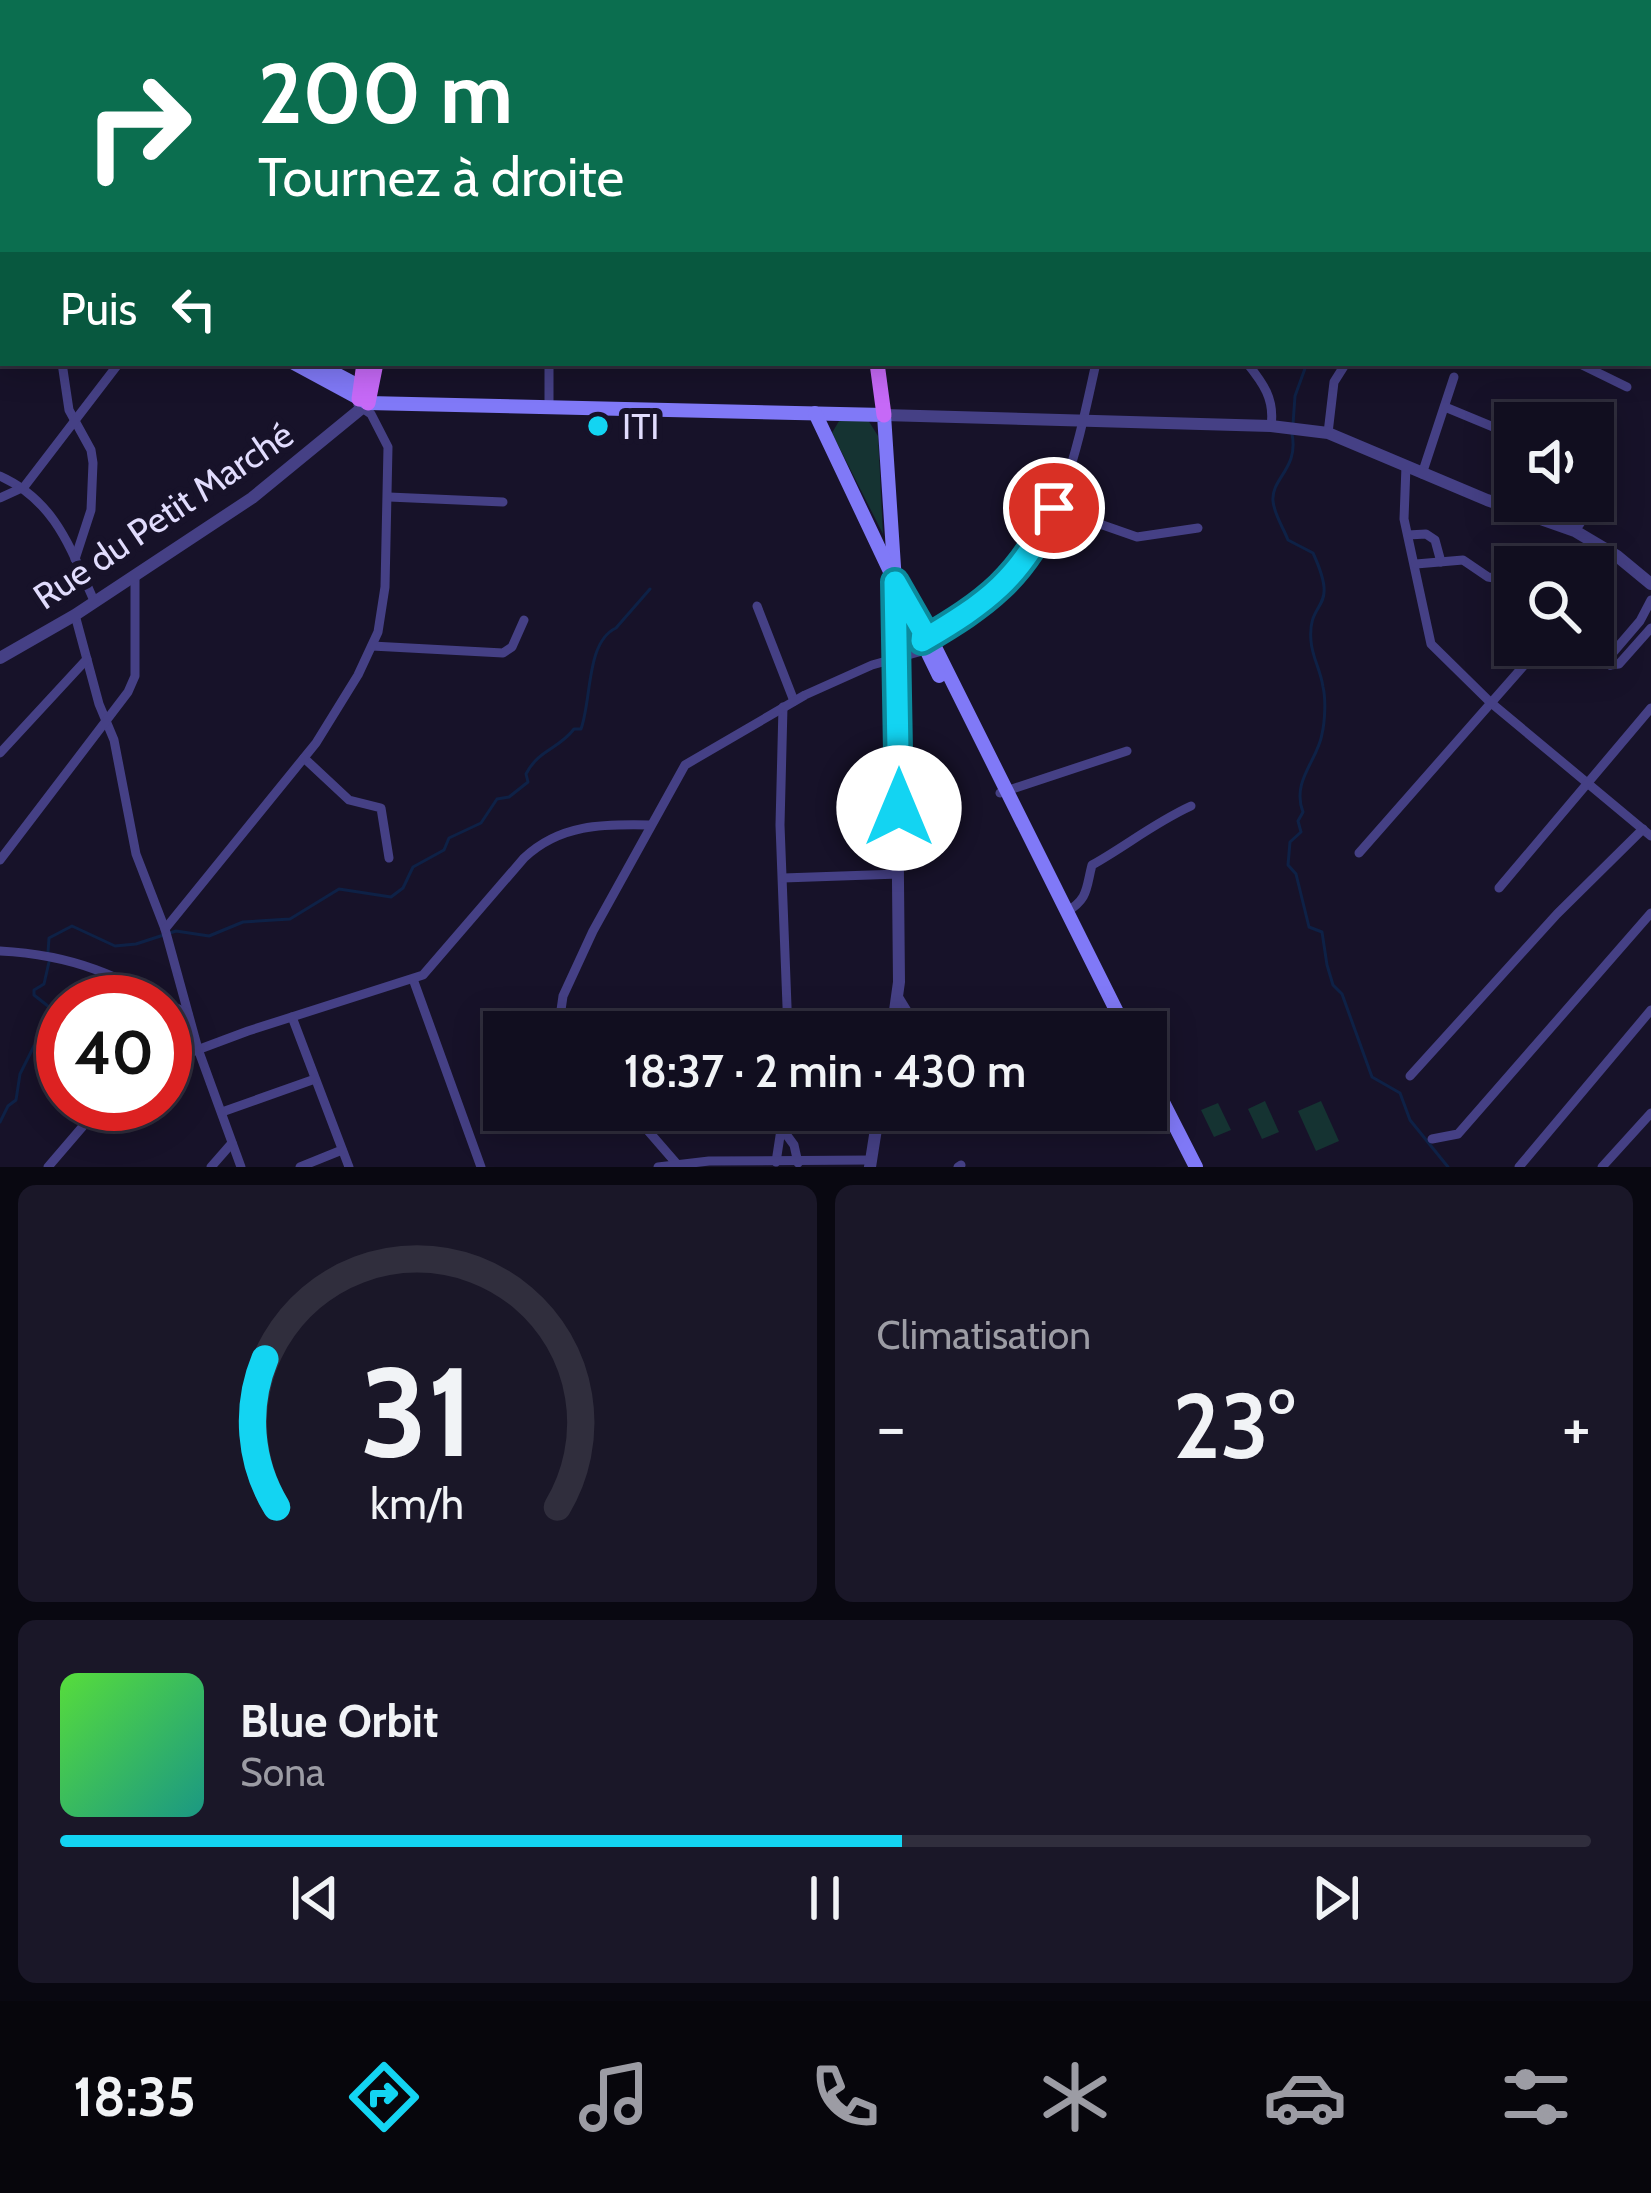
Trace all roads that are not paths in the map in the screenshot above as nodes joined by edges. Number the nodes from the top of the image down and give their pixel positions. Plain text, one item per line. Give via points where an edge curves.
1 (62, 366) edge
2 (117, 366) edge
3 (299, 366) edge
4 (319, 366) edge
5 (364, 366) edge
6 (375, 366) edge
7 (877, 366) edge
8 (1095, 366) edge
9 (1249, 366) edge
10 (1344, 366) edge
11 (1584, 366) edge
12 (549, 369) dead end
13 (1454, 377) dead end
14 (1627, 387) dead end
15 (362, 401) junction
16 (549, 406) junction
17 (1445, 406) junction
18 (815, 413) junction
19 (884, 415) junction
20 (1084, 419) junction
21 (75, 424) junction
22 (1271, 426) junction
23 (1494, 427) edge
24 (1328, 433) junction
25 (1406, 466) junction
26 (1422, 473) junction
27 (0, 476) edge
28 (24, 487) junction
29 (389, 497) junction
30 (0, 498) edge
31 (503, 502) dead end
32 (1054, 508) junction
33 (1580, 522) edge
34 (1198, 528) dead end
35 (1575, 530) junction
36 (1408, 535) junction
37 (1597, 546) edge
38 (1614, 558) edge
39 (75, 559) junction
40 (1441, 562) junction
41 (1416, 563) junction
42 (135, 577) junction
43 (1494, 578) edge
44 (895, 582) junction
45 (1651, 584) edge
46 (1651, 600) edge
47 (94, 603) junction
48 (757, 606) dead end
49 (1648, 614) edge
50 (75, 615) junction
51 (524, 620) dead end
52 (1651, 628) edge
53 (925, 640) junction
54 (372, 646) junction
55 (0, 658) edge
56 (87, 659) junction
57 (898, 659) junction
58 (1523, 666) edge
59 (794, 700) junction
60 (1490, 702) junction
61 (783, 707) junction
62 (1651, 708) edge
63 (108, 724) junction
64 (1127, 751) dead end
65 (0, 753) edge
66 (304, 758) junction
67 (1589, 782) junction
68 (1004, 792) junction
69 (1191, 806) dead end
70 (650, 824) junction
71 (1647, 832) edge
72 (1359, 853) dead end
73 (389, 858) dead end
74 (0, 860) edge
75 (899, 874) junction
76 (782, 878) junction
77 (1499, 888) dead end
78 (183, 906) junction
79 (157, 909) junction
80 (1064, 913) junction
81 (1651, 913) edge
82 (166, 933) junction
83 (0, 951) edge
84 (114, 975) edge
85 (177, 975) edge
86 (413, 979) junction
87 (897, 995) junction
88 (1651, 1010) edge
89 (561, 1011) edge
90 (787, 1011) edge
91 (895, 1011) edge
92 (907, 1011) edge
93 (1113, 1011) edge
94 (292, 1017) junction
95 (192, 1028) edge
96 (198, 1049) junction
97 (192, 1052) edge
98 (1410, 1076) dead end
99 (315, 1078) junction
100 (222, 1112) junction
101 (1651, 1113) edge
102 (1167, 1114) edge
103 (1167, 1121) edge
104 (78, 1131) edge
105 (648, 1131) edge
106 (783, 1131) edge
107 (784, 1131) edge
108 (875, 1131) edge
109 (1432, 1139) dead end
110 (232, 1143) junction
111 (342, 1150) junction
112 (676, 1163) junction
113 (798, 1163) junction
114 (870, 1163) edge
115 (768, 1164) edge
116 (47, 1167) edge
117 (211, 1167) edge
118 (241, 1167) edge
119 (300, 1167) edge
120 (349, 1167) edge
121 (481, 1167) edge
122 (658, 1167) edge
123 (1192, 1167) edge
124 (1519, 1167) edge
125 (1602, 1167) edge

1 - 21 street
2 - 21 street
3 - 15 main road
4 - 15 main road
5 - 15 main road
6 - 15 main road
7 - 19 main road
8 - 20 street
9 - 22 street via 1265,385
10 - 24 street via 1334,382
11 - 14 street
12 - 16 street
13 - 17 street
15 - 16 main road
15 - 29 street via 386,438
15 - 42 street, Rue du Petit Marché via 252,498
16 - 18 main road
17 - 23 street
17 - 26 street
18 - 19 main road
18 - 44 main road
19 - 20 street
19 - 44 main road
20 - 22 street
20 - 32 street
21 - 28 street
21 - 39 street via 91,450 94,489
22 - 24 street
24 - 25 street
25 - 26 street
25 - 36 street
26 - 35 street
27 - 28 street
28 - 30 street
28 - 39 street via 54,517
29 - 31 street
29 - 54 street via 382,617
32 - 34 street via 1136,537
32 - 53 street via 1005,586
33 - 35 street
35 - 37 street
36 - 40 street via 1435,540
36 - 41 street
38 - 45 street
39 - 47 street
40 - 41 street
40 - 43 street via 1463,560
41 - 60 street via 1431,644
42 - 47 street, Rue du Petit Marché
42 - 63 street via 135,676
44 - 53 main road
44 - 57 street
46 - 49 street
47 - 50 street, Rue du Petit Marché
48 - 59 street
49 - 52 street via 1610,665
50 - 55 street, Rue du Petit Marché
50 - 56 street
51 - 54 street via 503,653
53 - 57 street
53 - 68 main road
54 - 66 street
56 - 63 street
56 - 65 street
57 - 59 street
57 - 75 street
58 - 60 street
59 - 61 street
60 - 67 street
60 - 72 street
61 - 70 street via 685,764
61 - 76 street
62 - 67 street
63 - 74 street
63 - 79 street via 136,854
64 - 68 street
66 - 73 street via 349,800 381,808
66 - 78 street
67 - 71 street
67 - 77 street
68 - 80 main road
69 - 80 street via 1091,865 1090,888
70 - 86 street via 589,826 543,842
70 - 89 street
71 - 98 street via 1557,914
75 - 76 street
75 - 87 street
76 - 90 street
78 - 79 street
78 - 82 street
79 - 82 street
80 - 93 main road
81 - 109 street via 1458,1134
82 - 85 street
83 - 84 street via 49,954
86 - 94 street
86 - 121 street
87 - 91 street
87 - 92 street
88 - 124 street
94 - 96 street
94 - 99 street
95 - 96 street
96 - 97 street
96 - 100 street
99 - 100 street
99 - 111 street
100 - 110 street
101 - 125 street
102 - 123 main road
103 - 123 main road
104 - 116 street
105 - 112 street
106 - 115 street
107 - 113 street
108 - 114 street
110 - 117 street
110 - 118 street
111 - 119 street
111 - 120 street
112 - 115 street
112 - 122 street
113 - 114 street
113 - 115 street

